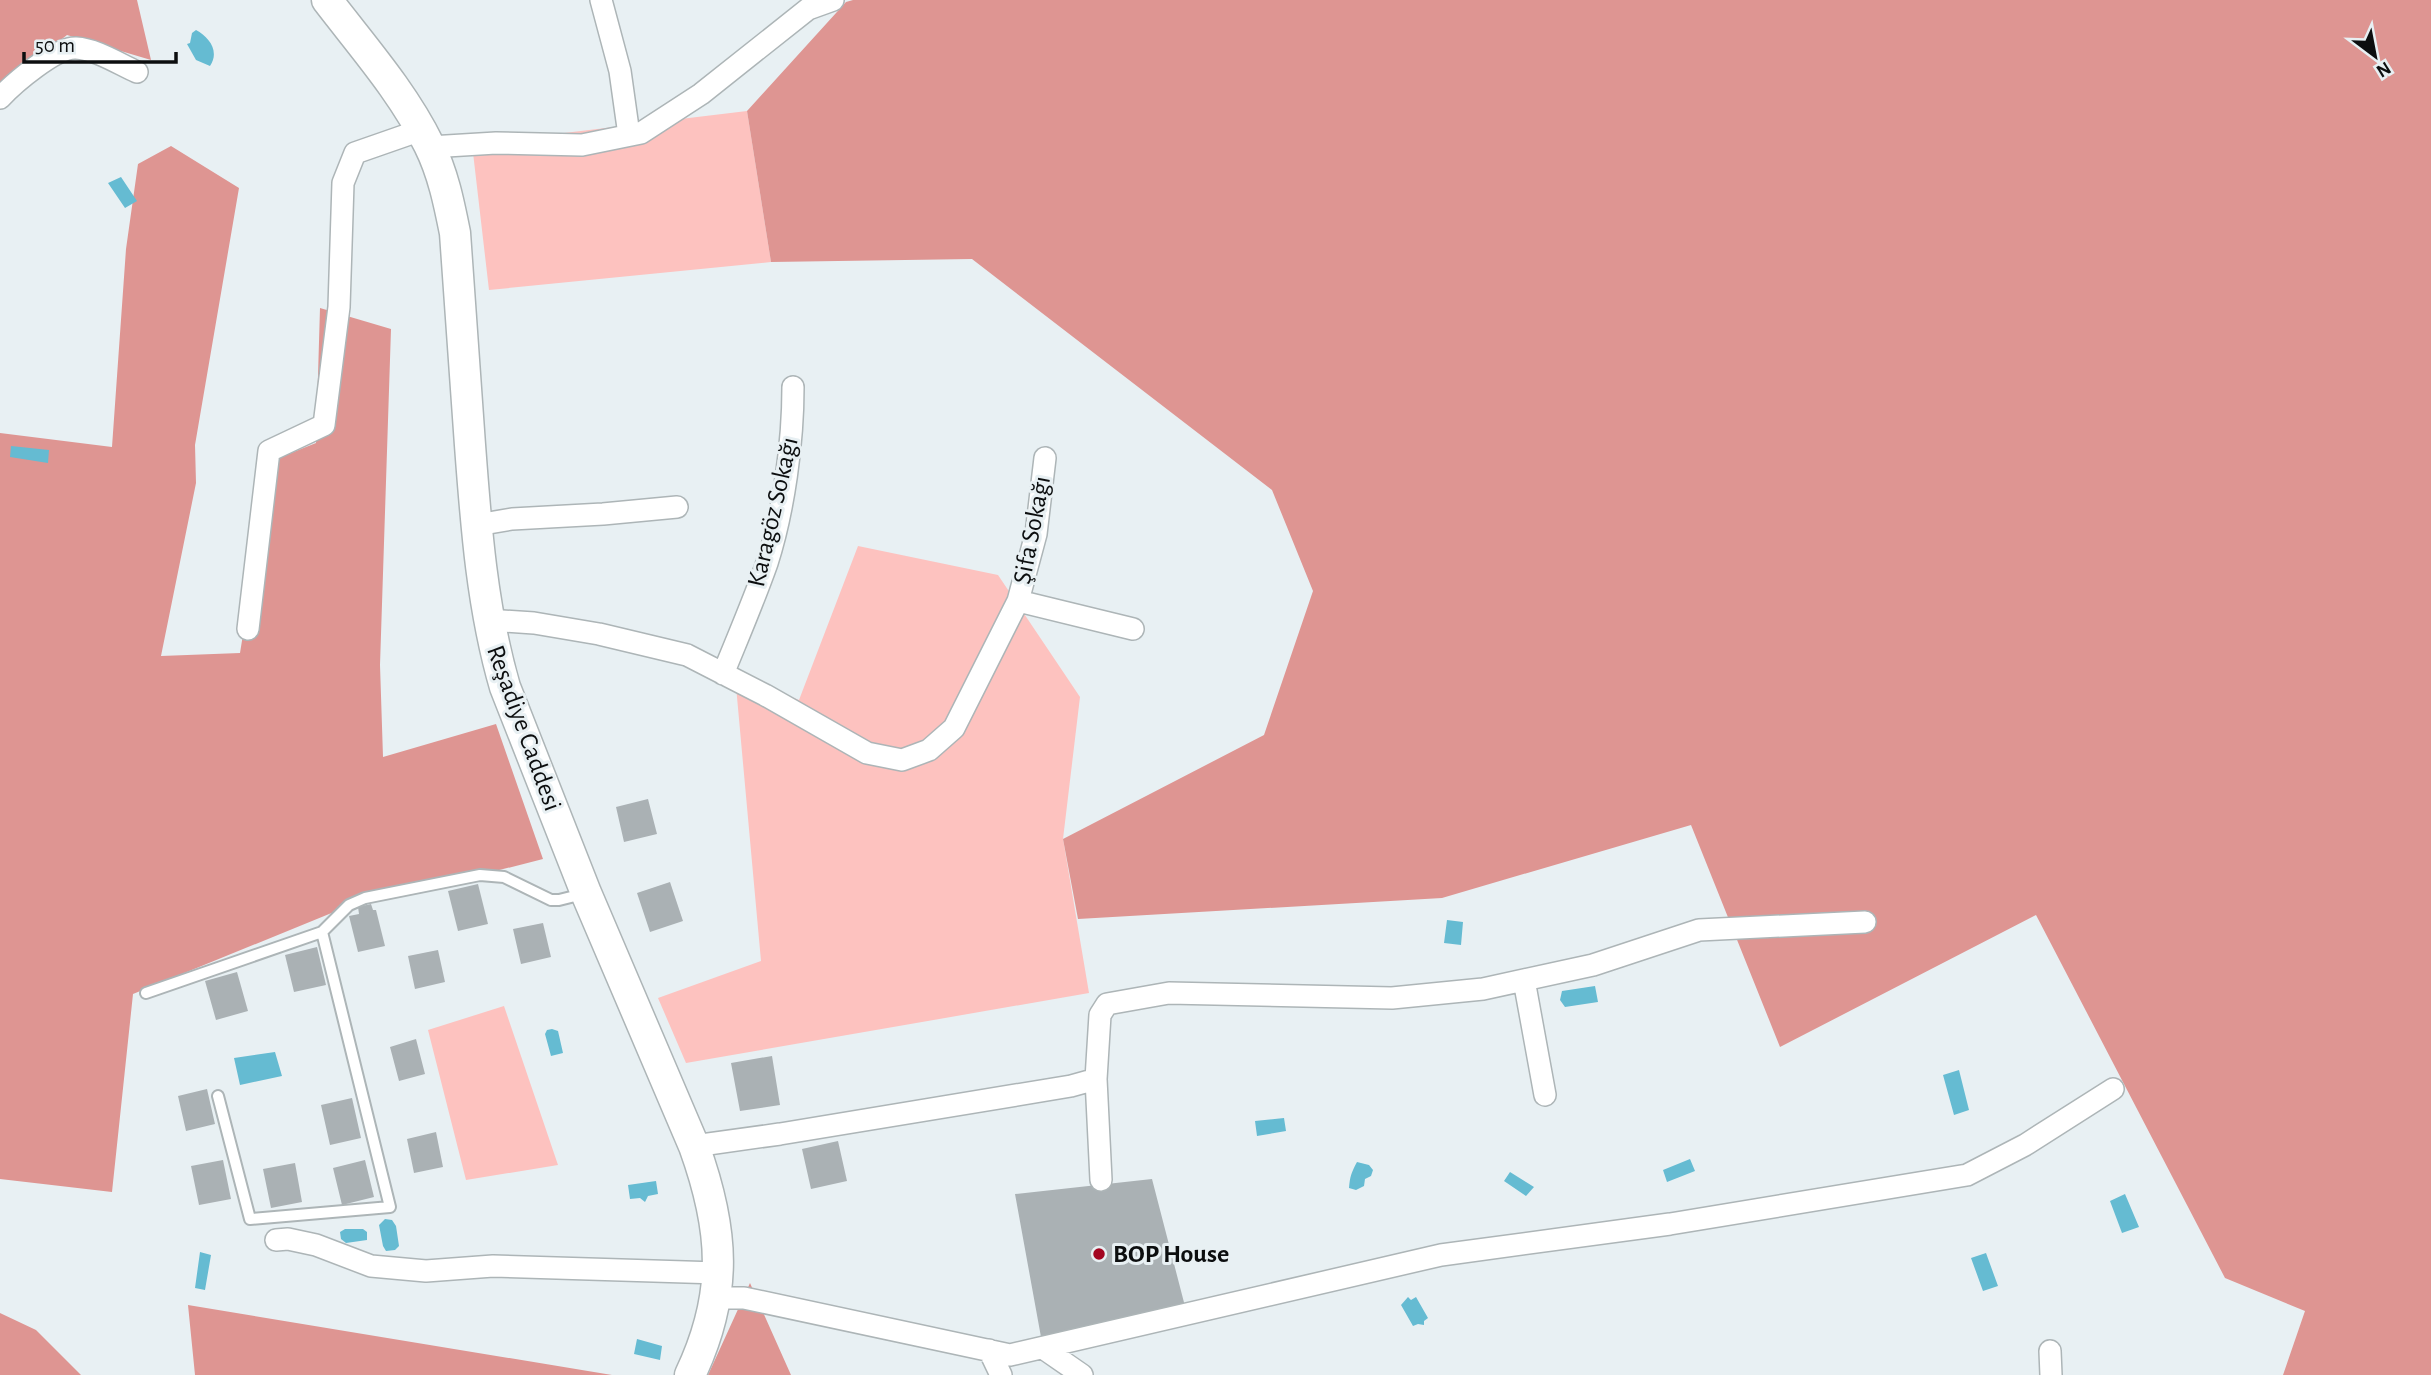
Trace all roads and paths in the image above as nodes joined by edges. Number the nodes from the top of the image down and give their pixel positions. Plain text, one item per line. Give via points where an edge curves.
1 (327, 0) edge
2 (601, 0) edge
3 (833, 0) edge
4 (137, 72) dead end
5 (0, 98) edge
6 (629, 135) junction
7 (426, 139) junction
8 (793, 387) dead end
9 (1045, 458) dead end
10 (677, 507) dead end
11 (477, 524) junction
12 (1018, 601) junction
13 (487, 620) junction
14 (248, 629) dead end
15 (1133, 629) dead end
16 (723, 674) junction
17 (586, 893) junction
18 (1865, 922) dead end
19 (322, 932) junction
20 (1524, 980) junction
21 (146, 993) dead end
22 (1096, 1079) junction
23 (2113, 1089) dead end
24 (1545, 1095) dead end
25 (218, 1096) dead end
26 (694, 1146) junction
27 (1101, 1180) dead end
28 (276, 1240) dead end
29 (717, 1286) junction
30 (1042, 1348) junction
31 (989, 1350) junction
32 (2050, 1351) dead end
33 (690, 1375) edge
34 (1001, 1375) edge
35 (1082, 1375) edge
36 (2051, 1375) edge

1 - 7 street, Reşadiye Caddesi via 394,86
2 - 6 street via 620,71
3 - 6 street via 808,9 701,94 641,133
4 - 5 street via 74,48 56,53
6 - 7 street via 582,145
7 - 11 street, Reşadiye Caddesi via 441,174 455,233
7 - 14 street via 355,153 343,183 339,306 324,425 269,451
8 - 16 street, Karagöz Sokağı via 793,424 767,562
9 - 12 street, Şifa Sokağı via 1037,534
10 - 11 street
11 - 13 street, Reşadiye Caddesi
12 - 15 street
12 - 16 street, Şifa Sokağı via 954,728 929,750 902,760 867,753
13 - 16 street, Şifa Sokağı via 599,634 687,655
13 - 17 street, Reşadiye Caddesi via 505,687
17 - 19 lane via 551,900 504,877 480,875 365,898 349,905
17 - 26 street, Reşadiye Caddesi
18 - 20 street via 1699,930 1593,965
19 - 21 lane
19 - 25 lane via 390,1206 250,1219
20 - 22 street via 1392,998 1169,993 1112,1002 1100,1015
20 - 24 street
22 - 26 street
22 - 27 street
23 - 30 street via 2025,1145 1967,1175 1670,1224 1441,1255
26 - 29 street, Reşadiye Caddesi via 715,1214
28 - 29 street via 316,1245 371,1266 426,1271 493,1266
29 - 31 street via 744,1298
29 - 33 street, Reşadiye Caddesi via 703,1348
30 - 31 street via 1010,1355
30 - 35 street
31 - 34 street
32 - 36 street

